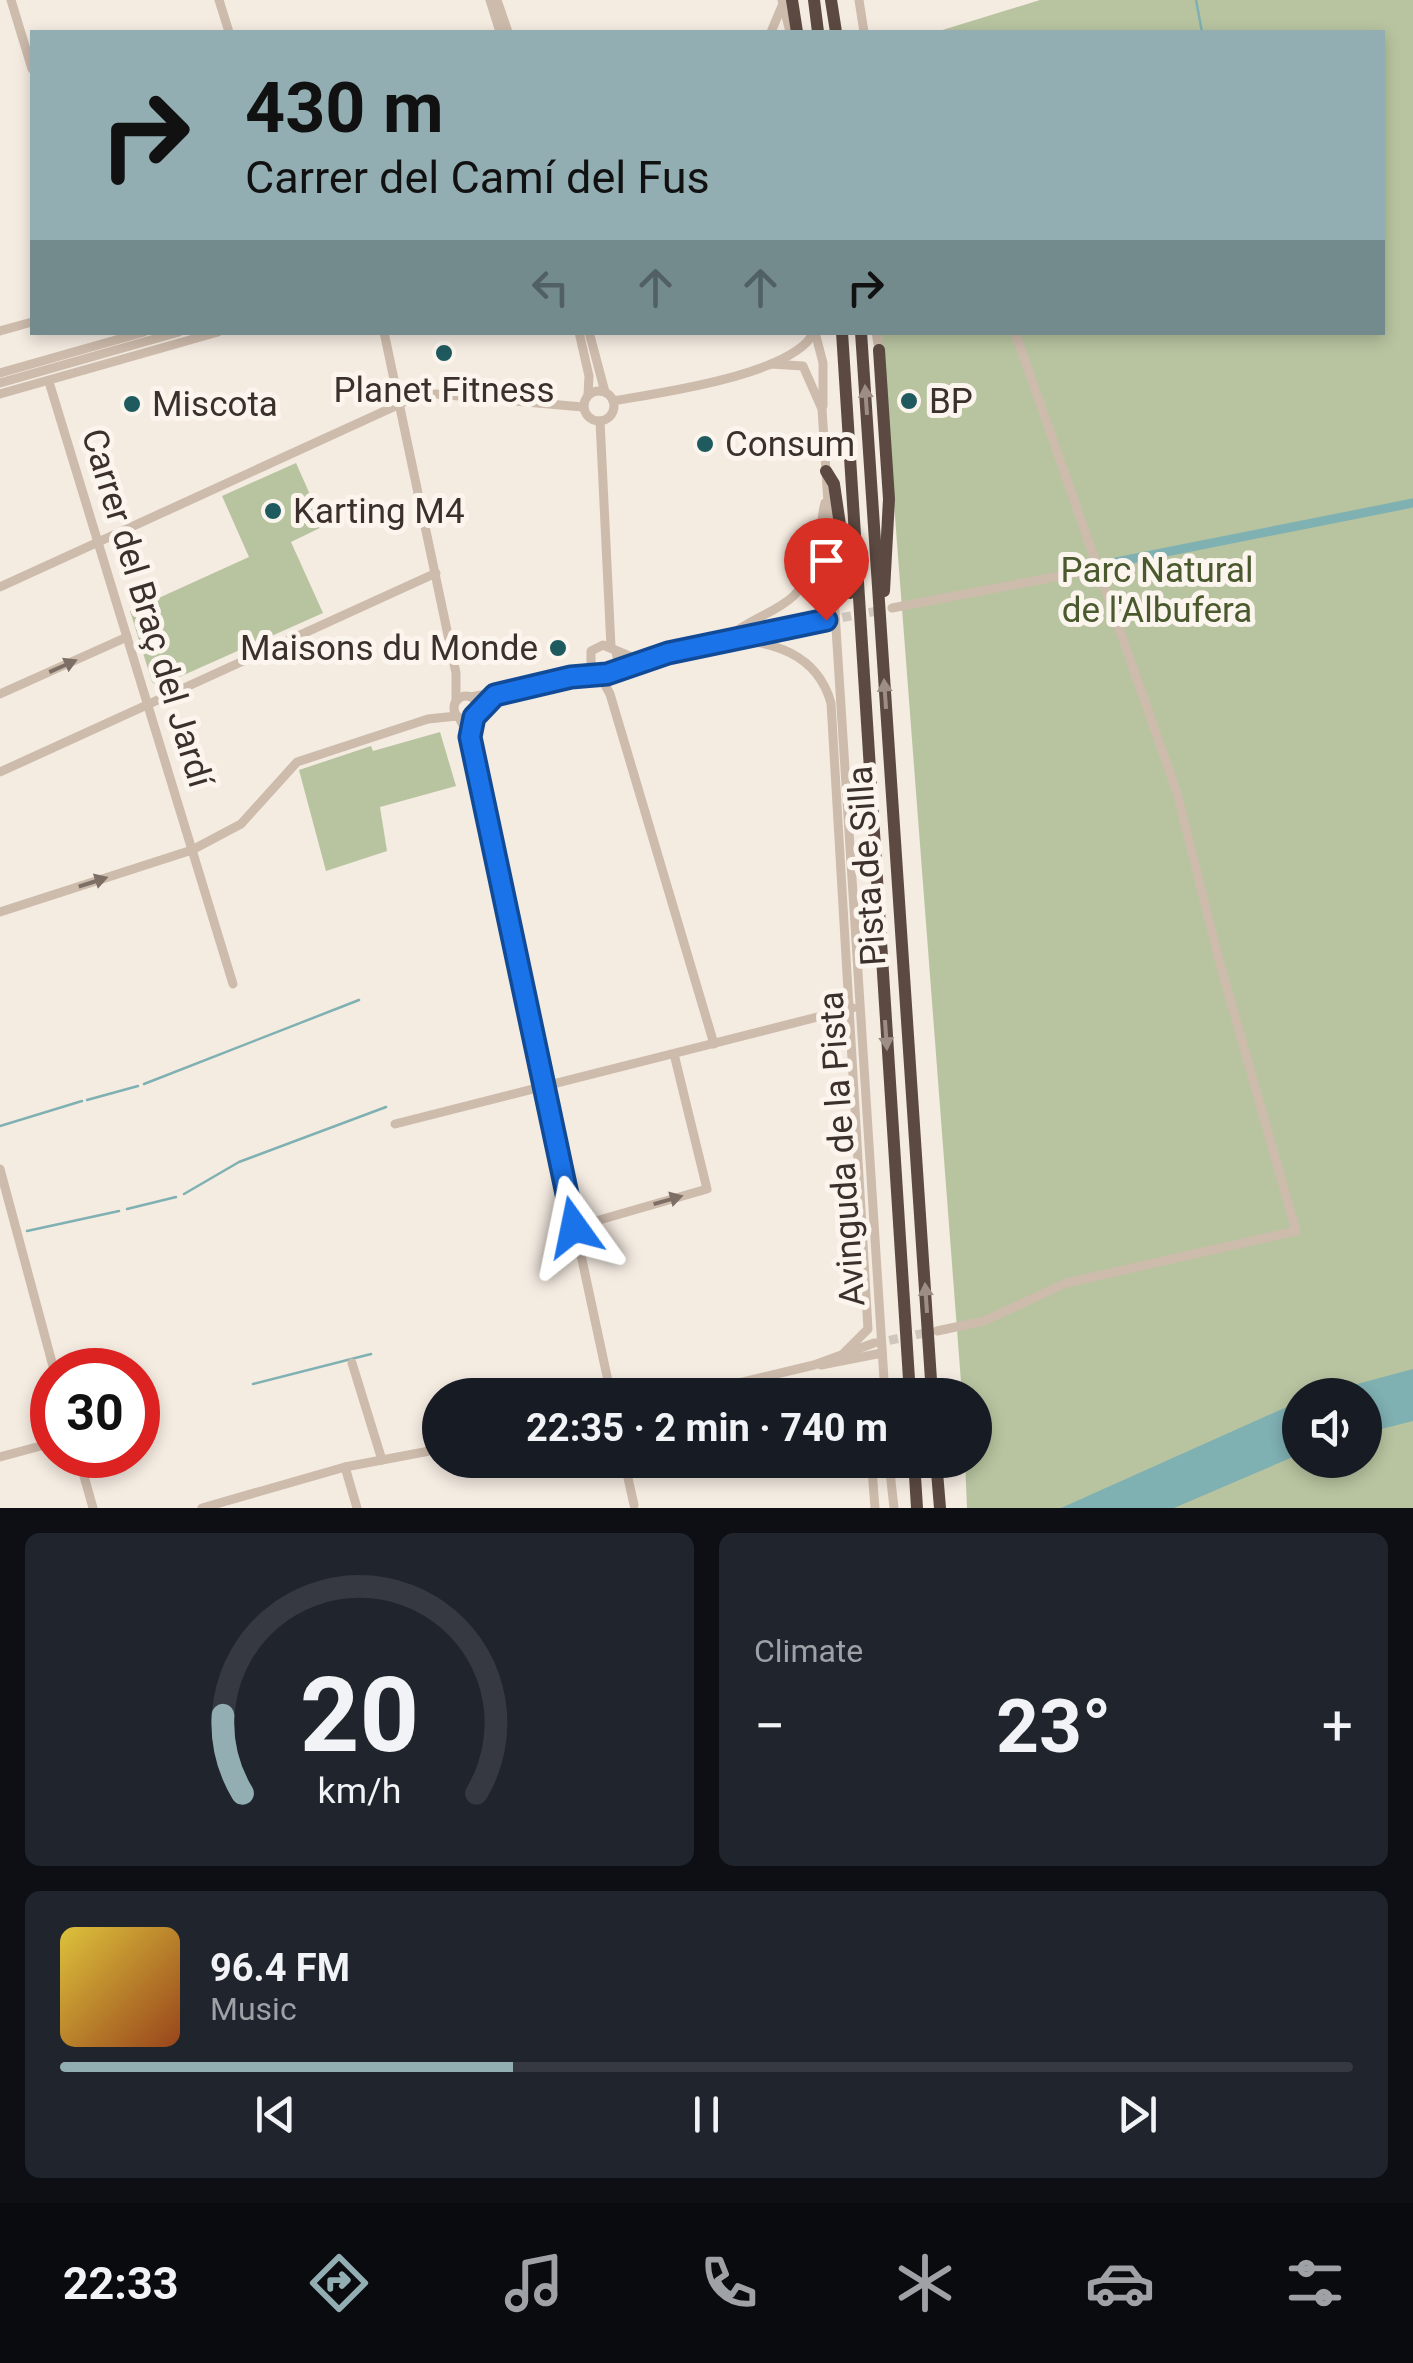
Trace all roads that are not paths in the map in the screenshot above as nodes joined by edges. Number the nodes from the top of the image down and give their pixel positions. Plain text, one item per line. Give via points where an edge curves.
1 (11, 0) edge
2 (219, 0) edge
3 (494, 0) edge
4 (814, 0) edge
5 (831, 0) edge
6 (860, 0) edge
7 (786, 1) edge
8 (228, 30) edge
9 (503, 30) edge
10 (772, 30) edge
11 (779, 30) edge
12 (793, 30) edge
13 (793, 30) edge
14 (818, 30) edge
15 (836, 30) edge
16 (864, 30) edge
17 (30, 62) edge
18 (30, 323) edge
19 (0, 331) edge
20 (135, 335) edge
21 (166, 335) edge
22 (208, 335) edge
23 (385, 335) edge
24 (579, 335) edge
25 (590, 335) edge
26 (842, 335) edge
27 (862, 335) edge
28 (877, 335) edge
29 (1015, 335) edge
30 (813, 336) edge
31 (878, 350) joint
32 (146, 353) junction
33 (66, 359) junction
34 (772, 364) junction
35 (803, 366) junction
36 (0, 370) edge
37 (0, 382) edge
38 (49, 382) junction
39 (605, 392) junction
40 (0, 394) edge
41 (588, 395) junction
42 (613, 401) junction
43 (401, 403) junction
44 (583, 407) junction
45 (822, 409) junction
46 (600, 422) junction
47 (826, 471) junction
48 (827, 499) junction
49 (97, 543) junction
50 (1096, 570) junction
51 (436, 573) junction
52 (0, 587) edge
53 (887, 605) junction
54 (826, 620) tunnel mouth
55 (608, 627) junction
56 (859, 628) junction
57 (127, 637) junction
58 (726, 639) junction
59 (599, 646) junction
60 (614, 649) junction
61 (639, 660) junction
62 (589, 661) junction
63 (613, 670) junction
64 (456, 673) junction
65 (598, 673) junction
66 (571, 677) junction
67 (0, 694) edge
68 (610, 694) junction
69 (495, 695) junction
70 (470, 696) junction
71 (455, 702) junction
72 (148, 705) junction
73 (476, 714) junction
74 (458, 717) junction
75 (428, 720) junction
76 (470, 737) junction
77 (0, 772) edge
78 (192, 850) junction
79 (0, 912) edge
80 (233, 984) dead end
81 (855, 1008) junction
82 (714, 1044) junction
83 (674, 1054) junction
84 (544, 1086) junction
85 (396, 1124) dead end
86 (0, 1169) edge
87 (866, 1182) junction
88 (868, 1213) junction
89 (6, 1218) edge
90 (574, 1227) junction
91 (866, 1271) junction
92 (878, 1289) junction
93 (936, 1331) tunnel mouth
94 (874, 1344) tunnel mouth
95 (47, 1348) edge
96 (882, 1354) junction
97 (842, 1355) junction
98 (352, 1363) dead end
99 (814, 1365) junction
100 (607, 1378) edge
101 (759, 1378) edge
102 (884, 1378) edge
103 (909, 1378) edge
104 (931, 1378) edge
105 (30, 1448) edge
106 (422, 1452) edge
107 (0, 1456) edge
108 (382, 1460) junction
109 (345, 1467) junction
110 (85, 1478) edge
111 (628, 1478) edge
112 (873, 1478) edge
113 (891, 1478) edge
114 (915, 1478) edge
115 (938, 1478) edge
116 (634, 1505) dead end
117 (93, 1508) edge
118 (202, 1508) edge
119 (357, 1508) edge
120 (875, 1508) edge
121 (894, 1508) edge
122 (917, 1508) edge
123 (940, 1508) edge

1 - 17 street
2 - 8 street
3 - 9 street
4 - 14 highway
5 - 15 highway
6 - 16 street
7 - 10 street
7 - 11 street
7 - 12 highway via 795,15
7 - 13 street
18 - 19 street
20 - 33 street
21 - 33 street
22 - 32 street
23 - 43 street
24 - 41 street
25 - 39 street
26 - 56 highway, Pista de Silla
53 -> 27 highway, Pista de Silla
28 - 31 street
29 - 50 street
30 - 34 street
30 - 35 street
30 - 45 street via 823,363
31 - 53 highway
32 - 33 street
32 - 38 street
33 - 36 street
33 - 37 street
34 - 35 street
34 - 42 street via 696,388
35 - 45 street, Avinguda de la Pista
38 - 40 street
38 - 49 street, Carrer del Braç del Jardí
39 - 41 street
39 - 42 street
41 - 44 street
42 - 46 street via 610,416
43 - 44 street via 424,393
43 - 49 street
43 - 51 street
44 - 46 street
45 - 47 street, Avinguda de la Pista
46 - 55 street
47 - 48 street, Avinguda de la Pista
47 - 56 highway via 834,484 851,612
48 - 58 street via 817,557 799,590 764,620
48 - 81 street, Avinguda de la Pista
49 - 52 street
49 - 57 street, Carrer del Braç del Jardí
50 - 53 street
50 - 93 street via 1177,793 1296,1231 1066,1284 984,1322
51 - 64 street
51 - 72 street
104 -> 53 highway, Pista de Silla
54 - 58 street
55 - 59 street
55 - 60 street
56 -> 103 highway, Pista de Silla
67 -> 57 street
57 - 72 street, Carrer del Braç del Jardí
58 - 61 street
58 - 81 street, Avinguda de la Pista via 784,648 810,666 827,690
59 - 60 street
59 - 62 street
60 - 61 street
60 - 63 street
61 - 63 street
62 - 65 street
62 - 66 street
63 - 65 street
63 - 68 street
64 - 70 street
64 - 71 street
65 - 66 street
65 - 68 street
66 - 69 street
68 - 82 street
69 - 70 street
69 - 73 street
70 - 71 street
70 - 73 street
71 - 74 street
71 - 75 street
72 - 77 street
72 - 78 street, Carrer del Braç del Jardí
73 - 74 street
73 - 76 street
74 - 75 street
74 - 76 street
75 - 78 street via 297,762 241,824
76 - 84 street
79 -> 78 street
78 - 80 street, Carrer del Braç del Jardí
81 - 82 street
81 - 87 street, Avinguda de la Pista
82 - 83 street
83 - 84 street
90 -> 83 street via 707,1189
84 - 85 street
84 - 90 street
86 - 89 street
87 - 88 street, Avinguda de la Pista
87 - 88 street
88 - 91 street, Avinguda de la Pista
88 - 92 street, Avinguda de la Pista
89 - 95 street
90 - 100 street
91 - 92 street
91 - 97 street, Avinguda de la Pista via 868,1328
92 - 96 street, Avinguda de la Pista
94 - 97 street
96 - 99 street
96 - 102 street, Avinguda de la Pista
97 - 99 street
98 - 108 street
99 - 101 street
105 - 107 street
106 - 108 street
108 - 109 street
109 - 118 street
109 - 119 street
110 - 117 street
111 - 116 street
112 - 120 street
113 - 121 street
114 - 122 highway
115 - 123 highway

